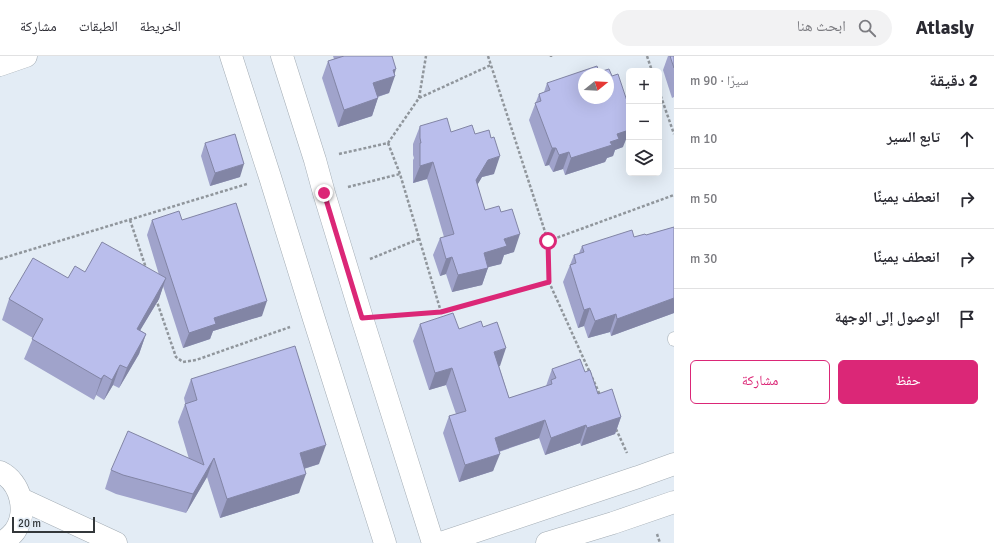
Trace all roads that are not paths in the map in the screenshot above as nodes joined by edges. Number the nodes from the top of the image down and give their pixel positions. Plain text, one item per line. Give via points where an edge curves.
1 (26, 56) edge
2 (231, 56) edge
3 (282, 56) edge
4 (0, 65) edge
5 (674, 464) edge
6 (1, 470) edge
7 (21, 499) junction
8 (674, 502) edge
9 (8, 542) edge
10 (116, 543) edge
11 (385, 543) edge
12 (433, 543) edge
13 (441, 543) edge
14 (547, 543) edge

1 - 4 street
2 - 11 street
3 - 12 street
5 - 13 street
6 - 7 street via 14,484
7 - 9 street via 20,521
7 - 10 street
8 - 14 street

